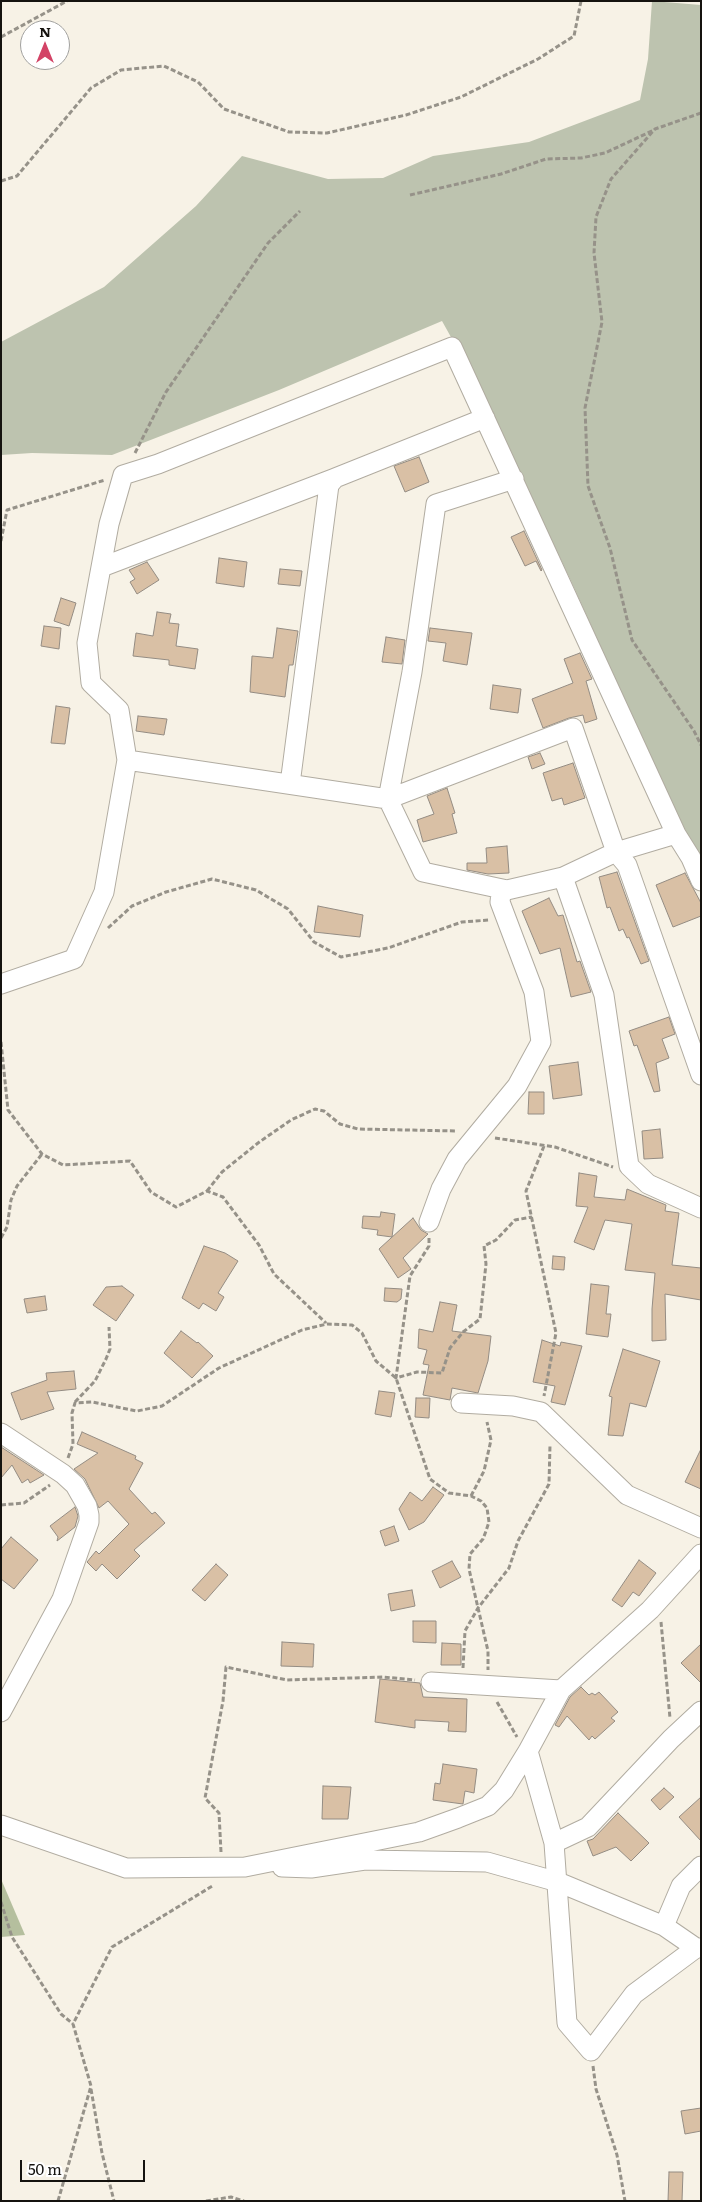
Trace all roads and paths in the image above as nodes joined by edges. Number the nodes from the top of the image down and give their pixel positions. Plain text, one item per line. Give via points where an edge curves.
1 (67, 1) edge
2 (581, 1) edge
3 (1, 37) edge
4 (701, 113) edge
5 (655, 129) junction
6 (1, 181) edge
7 (410, 195) dead end
8 (300, 211) dead end
9 (485, 418) junction
10 (123, 475) junction
11 (335, 478) junction
12 (514, 479) junction
13 (1, 541) edge
14 (102, 567) junction
15 (701, 745) edge
16 (127, 760) junction
17 (290, 784) junction
18 (388, 799) junction
19 (676, 834) junction
20 (616, 852) junction
21 (563, 878) junction
22 (701, 881) edge
23 (507, 890) junction
24 (508, 918) junction
25 (103, 932) dead end
26 (1, 984) edge
27 (1, 1042) edge
28 (701, 1075) edge
29 (478, 1135) junction
30 (42, 1154) junction
31 (629, 1166) junction
32 (207, 1191) junction
33 (701, 1208) edge
34 (532, 1217) dead end
35 (429, 1222) joint
36 (1, 1238) edge
37 (327, 1324) junction
38 (109, 1327) dead end
39 (396, 1378) junction
40 (75, 1403) junction
41 (461, 1403) dead end
42 (480, 1404) junction
43 (1, 1433) edge
44 (63, 1474) junction
45 (471, 1496) junction
46 (1, 1505) edge
47 (701, 1528) edge
48 (701, 1554) edge
49 (659, 1599) junction
50 (432, 1682) joint
51 (488, 1686) junction
52 (560, 1690) junction
53 (701, 1711) edge
54 (1, 1712) edge
55 (672, 1738) junction
56 (528, 1752) junction
57 (1, 1825) edge
58 (554, 1843) junction
59 (701, 1866) edge
60 (245, 1867) junction
61 (221, 1874) junction
62 (558, 1882) junction
63 (1, 1902) edge
64 (664, 1926) junction
65 (698, 1948) edge
66 (73, 2024) junction
67 (591, 2051) junction
68 (91, 2086) junction
69 (58, 2201) edge
70 (114, 2201) edge
71 (206, 2201) edge
72 (244, 2201) edge
73 (625, 2201) edge

1 - 3 path
2 - 6 path via 574,36 538,59 461,97 406,115 327,134 289,132 224,109 198,82 164,66 121,70 90,88 17,176
4 - 5 path
5 - 7 path via 605,153 582,158 546,159 501,174
5 - 15 path via 611,179 596,217 594,253 602,322 585,408 588,486 610,548 632,640
8 - 10 path via 268,242 172,384
9 - 10 street via 452,347
9 - 11 street
9 - 12 street
10 - 13 path via 7,510
10 - 14 street via 109,524
11 - 14 street
11 - 17 street via 330,485
12 - 18 street via 436,504 412,672
12 - 19 street
14 - 16 street via 87,643 91,682 119,710
16 - 17 street
16 - 26 street via 104,892 74,959
17 - 18 street
18 - 20 street via 573,728
18 - 23 street via 423,872
19 - 20 street
19 - 22 street
20 - 21 street
20 - 28 street via 627,865
21 - 23 street
21 - 31 street via 604,995
23 - 24 street via 500,897
24 - 25 path via 462,922 388,948 341,956 314,942 288,909 256,890 212,879 132,906
24 - 29 street via 534,992 541,1042 518,1086
27 - 30 path via 8,1110
29 - 31 path via 555,1147 614,1167
29 - 32 path via 460,1131 358,1129 340,1124 324,1111 314,1109 291,1120 258,1143 222,1172
29 - 35 street via 457,1159
30 - 32 path via 63,1165 130,1160 151,1192 176,1207
30 - 36 path via 17,1186
31 - 33 street via 648,1184
32 - 37 path via 223,1198 259,1244 274,1274
34 - 39 path via 515,1220 496,1240 484,1246 486,1264 480,1319 450,1348 442,1373 417,1372
35 - 39 path via 429,1246 410,1276
37 - 39 path via 352,1325 362,1334 376,1361
37 - 40 path via 302,1330 218,1368 162,1406 138,1411 92,1402
38 - 40 path via 110,1349 106,1359 95,1381
39 - 45 path via 430,1479 449,1493
40 - 44 path via 72,1413 73,1444
41 - 42 street
42 - 45 path via 491,1440 484,1471
42 - 47 street via 541,1412 627,1495
43 - 44 street
44 - 46 path via 24,1503
44 - 54 street via 87,1506 90,1522 62,1599
45 - 51 path via 487,1508 489,1522 483,1539 470,1554 469,1570 488,1651
48 - 49 street
49 - 52 street
49 - 55 path
50 - 51 street
50 - 61 path via 383,1677 287,1680 226,1667 205,1798 218,1813
51 - 52 street
51 - 56 path via 512,1731
52 - 56 street
53 - 55 street
55 - 58 street via 588,1827
56 - 58 street
56 - 60 street via 504,1790 488,1806 419,1832
57 - 61 street via 126,1868
58 - 62 street
59 - 64 street via 681,1886
60 - 61 street
60 - 62 street via 311,1868 365,1860 487,1862
61 - 66 path via 112,1947
62 - 64 street
62 - 67 street via 567,2023
63 - 66 path via 12,1937 61,2014
64 - 65 street
65 - 67 street via 634,1994
66 - 68 path
67 - 73 path via 596,2089 617,2155
68 - 69 path
68 - 70 path via 102,2154
71 - 72 path via 231,2197

